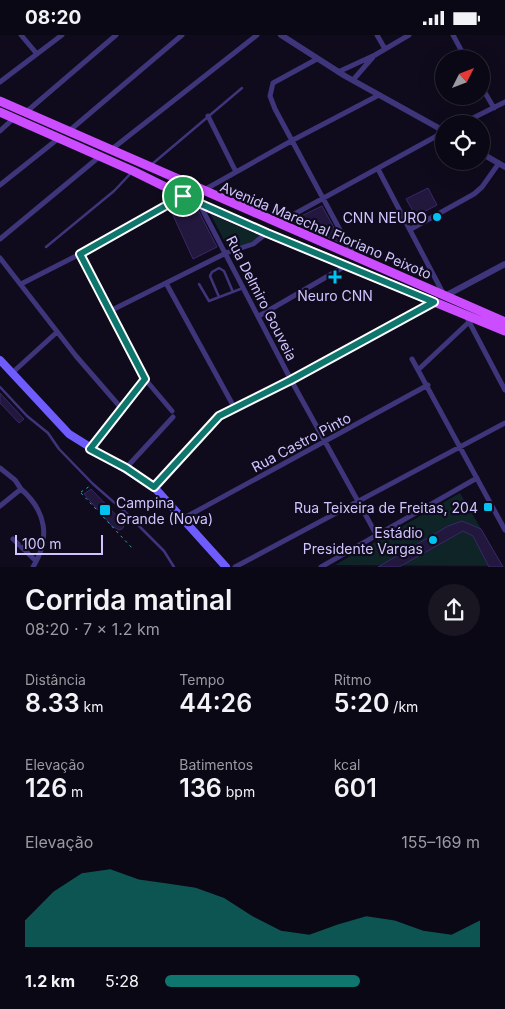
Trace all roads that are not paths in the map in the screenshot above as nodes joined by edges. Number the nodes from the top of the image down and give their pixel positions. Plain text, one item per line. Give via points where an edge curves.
1 (21, 35) edge
2 (62, 35) edge
3 (116, 35) edge
4 (182, 35) edge
5 (257, 35) edge
6 (281, 35) edge
7 (377, 35) edge
8 (409, 35) edge
9 (453, 35) edge
10 (385, 49) junction
11 (461, 50) edge
12 (37, 54) junction
13 (375, 55) junction
14 (317, 59) junction
15 (338, 72) junction
16 (353, 80) junction
17 (0, 82) edge
18 (242, 88) dead end
19 (379, 95) junction
20 (0, 101) edge
21 (490, 101) edge
22 (505, 102) edge
23 (494, 108) junction
24 (0, 112) edge
25 (24, 113) junction
26 (480, 115) edge
27 (208, 116) junction
28 (13, 119) junction
29 (435, 127) edge
30 (0, 131) edge
31 (69, 131) junction
32 (435, 137) edge
33 (59, 138) junction
34 (293, 140) junction
35 (112, 149) junction
36 (99, 157) junction
37 (490, 158) edge
38 (502, 165) edge
39 (148, 167) junction
40 (378, 169) junction
41 (133, 171) junction
42 (236, 172) junction
43 (0, 185) edge
44 (202, 191) junction
45 (183, 196) junction
46 (325, 198) junction
47 (200, 204) junction
48 (278, 223) junction
49 (411, 229) junction
50 (267, 233) junction
51 (0, 239) edge
52 (46, 247) dead end
53 (226, 253) junction
54 (80, 254) junction
55 (0, 258) edge
56 (355, 258) junction
57 (347, 265) junction
58 (505, 265) edge
59 (166, 283) junction
60 (20, 284) junction
61 (199, 285) dead end
62 (245, 288) junction
63 (233, 292) junction
64 (444, 296) junction
65 (219, 297) junction
66 (434, 302) junction
67 (110, 311) junction
68 (259, 316) junction
69 (467, 318) junction
70 (505, 322) edge
71 (505, 331) edge
72 (57, 332) junction
73 (412, 359) dead end
74 (0, 360) edge
75 (419, 369) junction
76 (12, 373) junction
77 (145, 379) junction
78 (291, 380) junction
79 (428, 385) junction
80 (0, 387) edge
81 (505, 390) edge
82 (234, 407) junction
83 (122, 409) junction
84 (505, 423) edge
85 (325, 442) junction
86 (461, 446) junction
87 (90, 449) junction
88 (0, 468) edge
89 (126, 468) junction
90 (477, 478) junction
91 (154, 487) junction
92 (22, 490) junction
93 (358, 502) junction
94 (0, 506) edge
95 (184, 517) junction
96 (505, 530) edge
97 (376, 534) junction
98 (13, 539) dead end
99 (36, 561) junction
100 (33, 567) edge
101 (174, 567) edge
102 (226, 567) edge
103 (235, 567) edge
104 (321, 567) edge

1 - 12 street
2 - 12 street
3 - 25 street
4 - 31 street
5 - 35 street
6 - 14 street
7 - 10 street
8 - 10 street
9 - 11 street
10 - 13 street
12 - 17 street
13 - 15 street
13 - 16 street
14 - 15 street
14 - 34 street via 273,83 270,96
15 - 16 street
16 - 19 street
18 - 27 lane
19 - 29 street
19 - 34 street
20 - 25 main road, Avenida Marechal Floriano Peixoto
21 - 23 street
22 - 23 street
23 - 26 street
24 - 28 main road, Avenida Marechal Floriano Peixoto
25 - 31 main road, Avenida Marechal Floriano Peixoto
27 - 39 lane
27 - 42 street
28 - 30 street
28 - 33 main road, Avenida Marechal Floriano Peixoto
31 - 35 main road, Avenida Marechal Floriano Peixoto
32 - 40 street
33 - 36 main road, Avenida Marechal Floriano Peixoto
33 - 43 street
34 - 42 street
34 - 46 street
35 - 39 main road, Avenida Marechal Floriano Peixoto
36 - 41 main road, Avenida Marechal Floriano Peixoto
36 - 51 street
37 - 38 street
38 - 49 street via 474,194
39 - 44 main road, Avenida Marechal Floriano Peixoto
40 - 46 street
40 - 49 street
41 - 45 main road, Avenida Marechal Floriano Peixoto
41 - 52 lane via 114,191
42 - 44 street
44 - 48 main road, Avenida Marechal Floriano Peixoto
45 - 47 main road, Avenida Marechal Floriano Peixoto
45 - 54 street
46 - 48 street
46 - 56 street
47 - 50 main road, Avenida Marechal Floriano Peixoto
47 - 53 street, Rua Delmiro Gouveia
48 - 56 main road, Avenida Marechal Floriano Peixoto
49 - 64 street
50 - 53 street via 253,244
50 - 57 main road, Avenida Marechal Floriano Peixoto
53 - 59 street
53 - 62 street, Rua Delmiro Gouveia
54 - 60 street
54 - 67 street
55 - 60 street
56 - 64 main road, Avenida Marechal Floriano Peixoto
57 - 66 main road, Avenida Marechal Floriano Peixoto
57 - 68 street
58 - 64 street
59 - 67 street
59 - 82 street
60 - 72 street
61 - 65 lane via 207,300
62 - 63 lane
62 - 68 street, Rua Delmiro Gouveia
63 - 65 lane
63 - 65 lane via 224,271 219,269 210,276
64 - 66 main road
64 - 70 main road, Avenida Marechal Floriano Peixoto
66 - 69 main road, Avenida Marechal Floriano Peixoto
66 - 78 street
67 - 77 street
68 - 78 street, Rua Delmiro Gouveia
69 - 71 main road, Avenida Marechal Floriano Peixoto
69 - 75 street
69 - 81 street
72 - 76 street
72 - 83 street
73 - 75 street
74 - 76 main road
75 - 79 street
76 - 87 main road via 69,434
77 - 83 street
77 - 89 street via 172,414
78 - 82 street
78 - 85 street, Rua Delmiro Gouveia
79 - 85 street, Rua Castro Pinto
79 - 86 street
80 - 101 lane via 48,433 93,484 164,551
82 - 91 street via 207,427
83 - 87 street
84 - 86 street
85 - 93 street, Rua Delmiro Gouveia
85 - 95 street, Rua Castro Pinto
86 - 90 street
86 - 93 street
87 - 89 main road
88 - 92 street
89 - 91 main road
90 - 96 street
90 - 97 street
91 - 95 main road
92 - 94 street via 15,491
92 - 99 street via 45,527 44,546
93 - 97 street, Rua Delmiro Gouveia
93 - 103 street
95 - 102 main road
97 - 104 street
98 - 99 street
99 - 100 street

